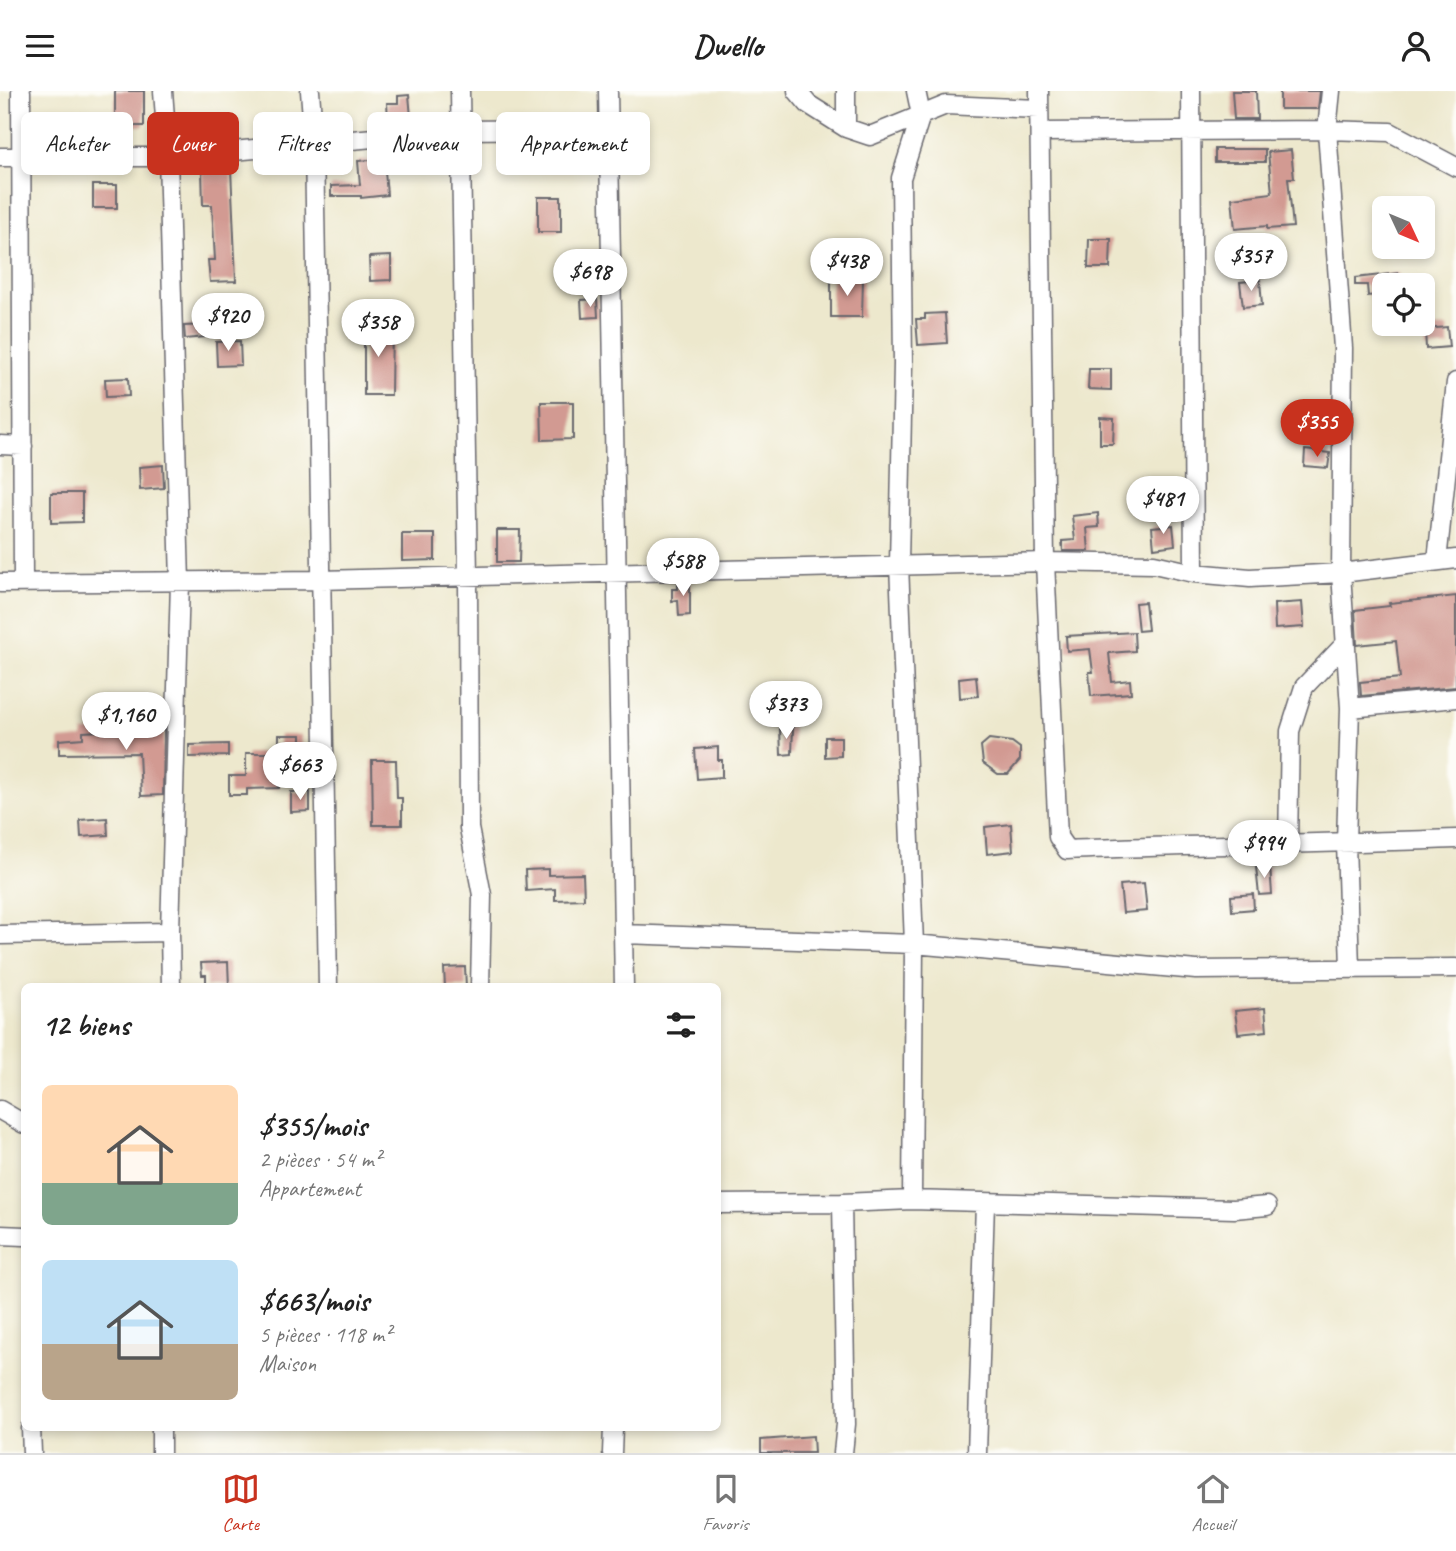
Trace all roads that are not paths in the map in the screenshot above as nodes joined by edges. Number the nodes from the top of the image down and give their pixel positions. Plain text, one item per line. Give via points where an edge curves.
1 (21, 91) edge
2 (163, 91) edge
3 (310, 91) edge
4 (460, 91) edge
5 (608, 91) edge
6 (797, 91) edge
7 (846, 91) edge
8 (916, 91) edge
9 (1191, 91) edge
10 (1331, 91) edge
11 (1039, 100) edge
12 (21, 112) edge
13 (165, 112) edge
14 (312, 112) edge
15 (460, 112) edge
16 (608, 112) edge
17 (921, 115) junction
18 (846, 128) junction
19 (1192, 130) junction
20 (1327, 130) junction
21 (1040, 132) junction
22 (0, 157) edge
23 (21, 158) edge
24 (1456, 167) edge
25 (22, 175) edge
26 (169, 175) edge
27 (314, 175) edge
28 (461, 175) edge
29 (609, 175) edge
30 (1456, 381) edge
31 (0, 445) edge
32 (23, 446) junction
33 (1456, 559) edge
34 (1437, 561) junction
35 (1045, 562) junction
36 (899, 564) junction
37 (618, 573) junction
38 (1194, 573) junction
39 (1340, 573) junction
40 (468, 577) junction
41 (320, 580) junction
42 (180, 582) junction
43 (0, 583) edge
44 (23, 583) junction
45 (1344, 645) junction
46 (1456, 698) edge
47 (1350, 708) junction
48 (1456, 839) edge
49 (1346, 843) junction
50 (1288, 844) junction
51 (170, 932) junction
52 (623, 934) junction
53 (0, 935) edge
54 (914, 944) junction
55 (1350, 968) junction
56 (1456, 968) edge
57 (171, 983) edge
58 (328, 983) edge
59 (480, 983) edge
60 (624, 983) edge
61 (0, 1109) edge
62 (21, 1122) edge
63 (912, 1200) junction
64 (842, 1203) junction
65 (985, 1203) junction
66 (721, 1204) edge
67 (1267, 1206) dead end
68 (0, 1235) edge
69 (21, 1235) edge
70 (31, 1431) edge
71 (161, 1431) edge
72 (614, 1431) edge
73 (32, 1453) edge
74 (161, 1453) edge
75 (612, 1453) edge
76 (843, 1453) edge
77 (977, 1453) edge

1 - 12 street
2 - 13 street
3 - 14 street
4 - 15 street
5 - 16 street
6 - 18 street via 808,104
7 - 18 street
8 - 17 street
9 - 19 street
10 - 20 street
11 - 17 street via 946,104
11 - 21 street
17 - 18 street via 870,136
17 - 36 street via 901,178
19 - 20 street
19 - 21 street
19 - 38 street
20 - 24 street via 1390,132
20 - 39 street via 1343,348
21 - 35 street
22 - 23 street
25 - 32 street
26 - 42 street
27 - 41 street
28 - 40 street
29 - 37 street
30 - 34 street
31 - 32 street
32 - 44 street
33 - 34 street
34 - 39 street
35 - 36 street
35 - 38 street via 1153,564
35 - 50 street via 1055,814 1058,837 1067,850
36 - 37 street
36 - 54 street
37 - 40 street
37 - 52 street
38 - 39 street via 1250,578
39 - 45 street
40 - 41 street
40 - 59 street via 468,828 482,895
41 - 42 street
41 - 58 street
42 - 44 street
42 - 51 street
43 - 44 street
45 - 47 street
45 - 50 street via 1304,687 1290,731
46 - 47 street
47 - 49 street
48 - 49 street
49 - 50 street
49 - 55 street
51 - 53 street
51 - 57 street
52 - 54 street
52 - 60 street
54 - 55 street via 1196,970
54 - 63 street
55 - 56 street
61 - 62 street
63 - 64 street
63 - 65 street
64 - 66 street
64 - 76 street
65 - 67 street
65 - 77 street
68 - 69 street
70 - 73 street
71 - 74 street
72 - 75 street

